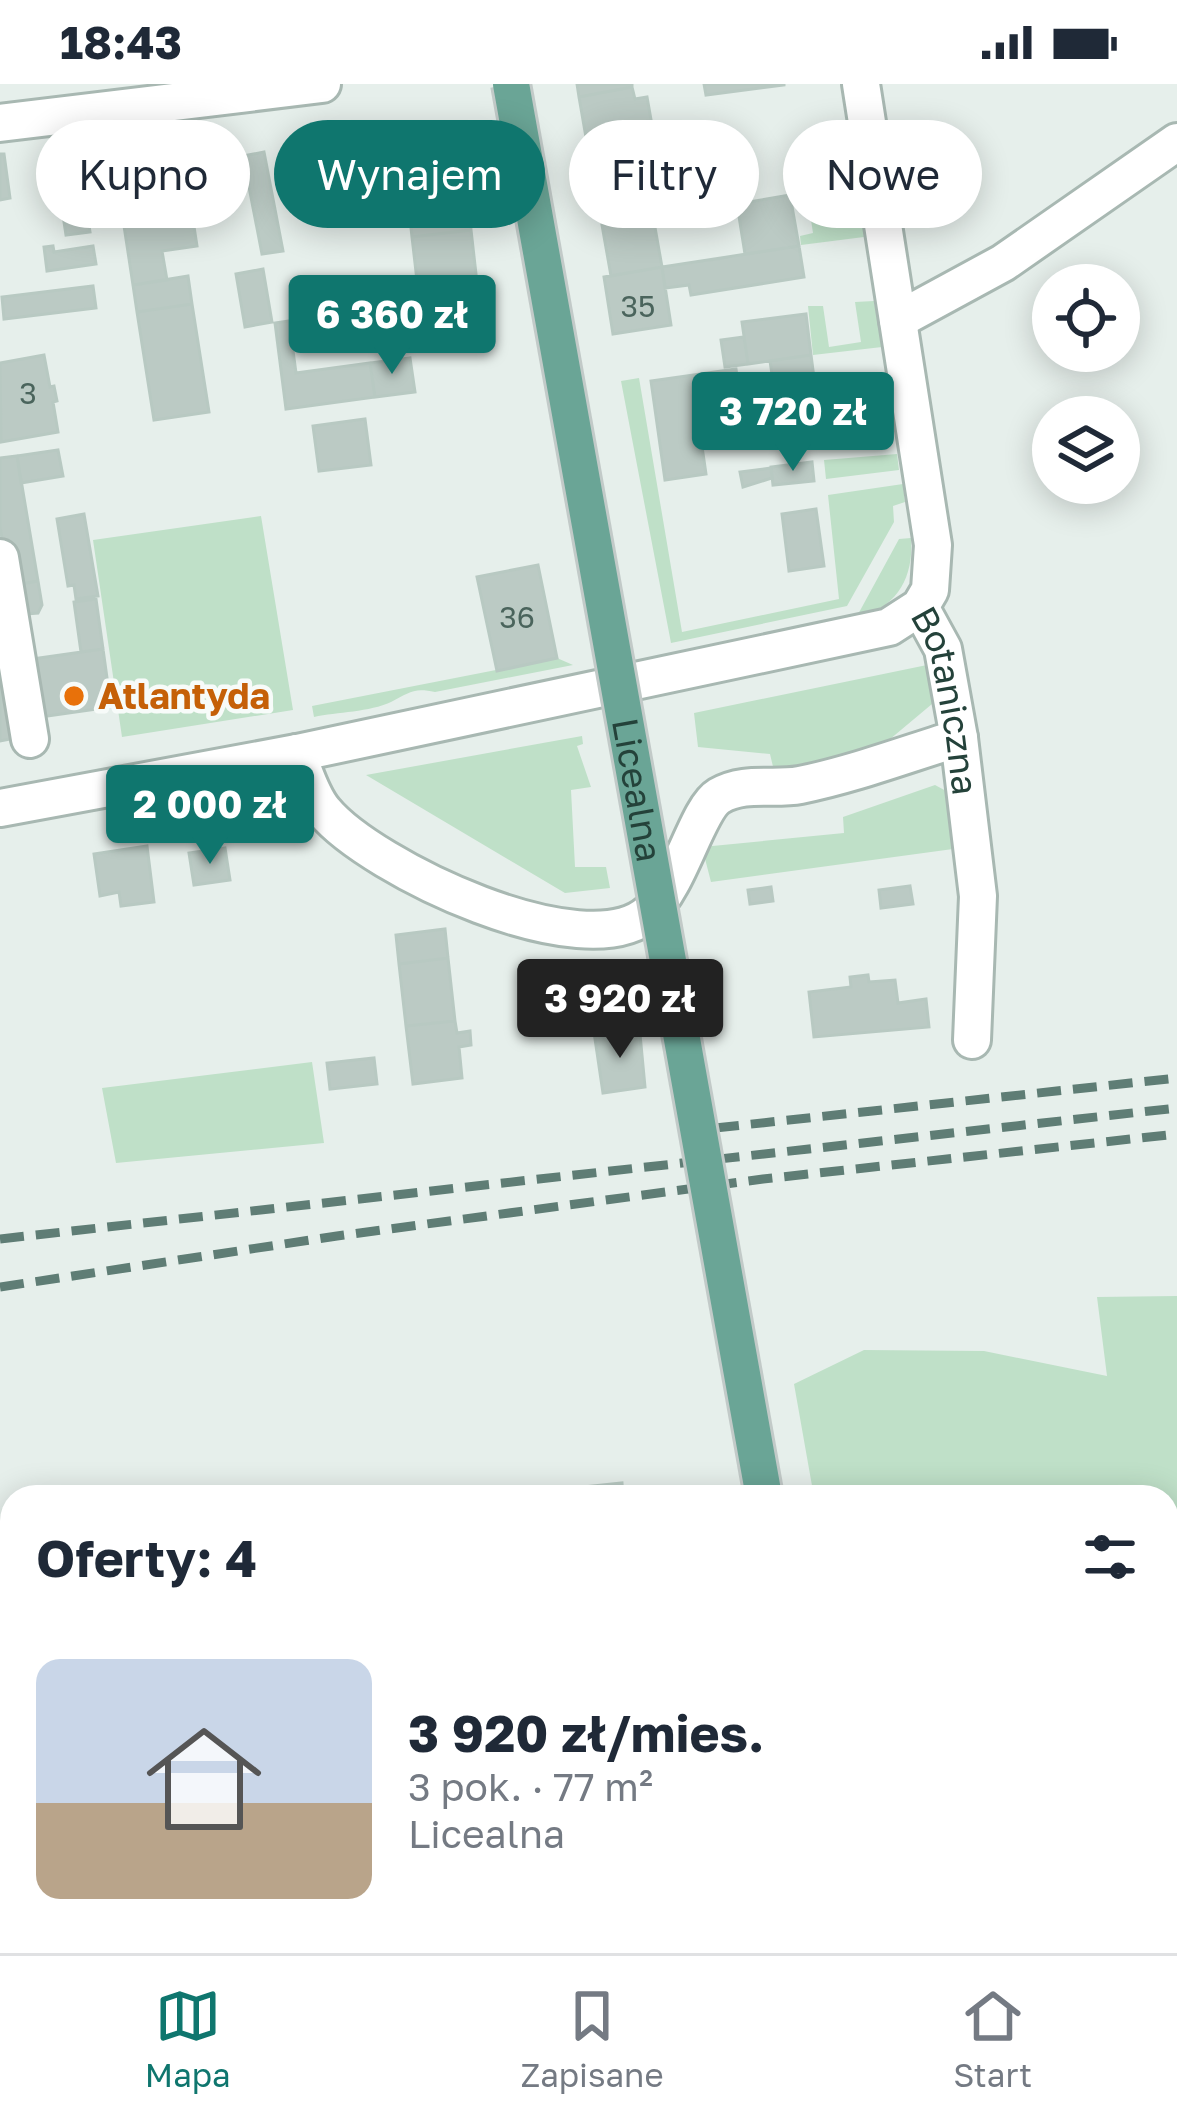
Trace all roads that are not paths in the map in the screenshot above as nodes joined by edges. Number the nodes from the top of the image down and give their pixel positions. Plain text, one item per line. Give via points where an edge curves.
1 (322, 84) edge
2 (861, 84) edge
3 (504, 89) edge
4 (0, 123) edge
5 (1177, 142) edge
6 (898, 320) junction
7 (0, 558) edge
8 (920, 608) junction
9 (602, 688) junction
10 (959, 738) junction
11 (30, 740) dead end
12 (298, 753) junction
13 (0, 808) edge
14 (972, 1040) dead end
15 (762, 1485) edge

1 - 4 street
2 - 6 street, Botaniczna
3 - 9 street, Licealna
3 - 15 main road, Licealna, bridge
5 - 6 street via 1004,263
6 - 8 street, Botaniczna via 933,545 934,573
7 - 11 street
8 - 9 street via 889,627
8 - 10 street, Botaniczna via 943,650
9 - 12 street
10 - 12 street via 797,786 717,797 672,885 646,915 618,927 555,928 442,892 323,811
10 - 14 street, Botaniczna via 978,896
12 - 13 street

